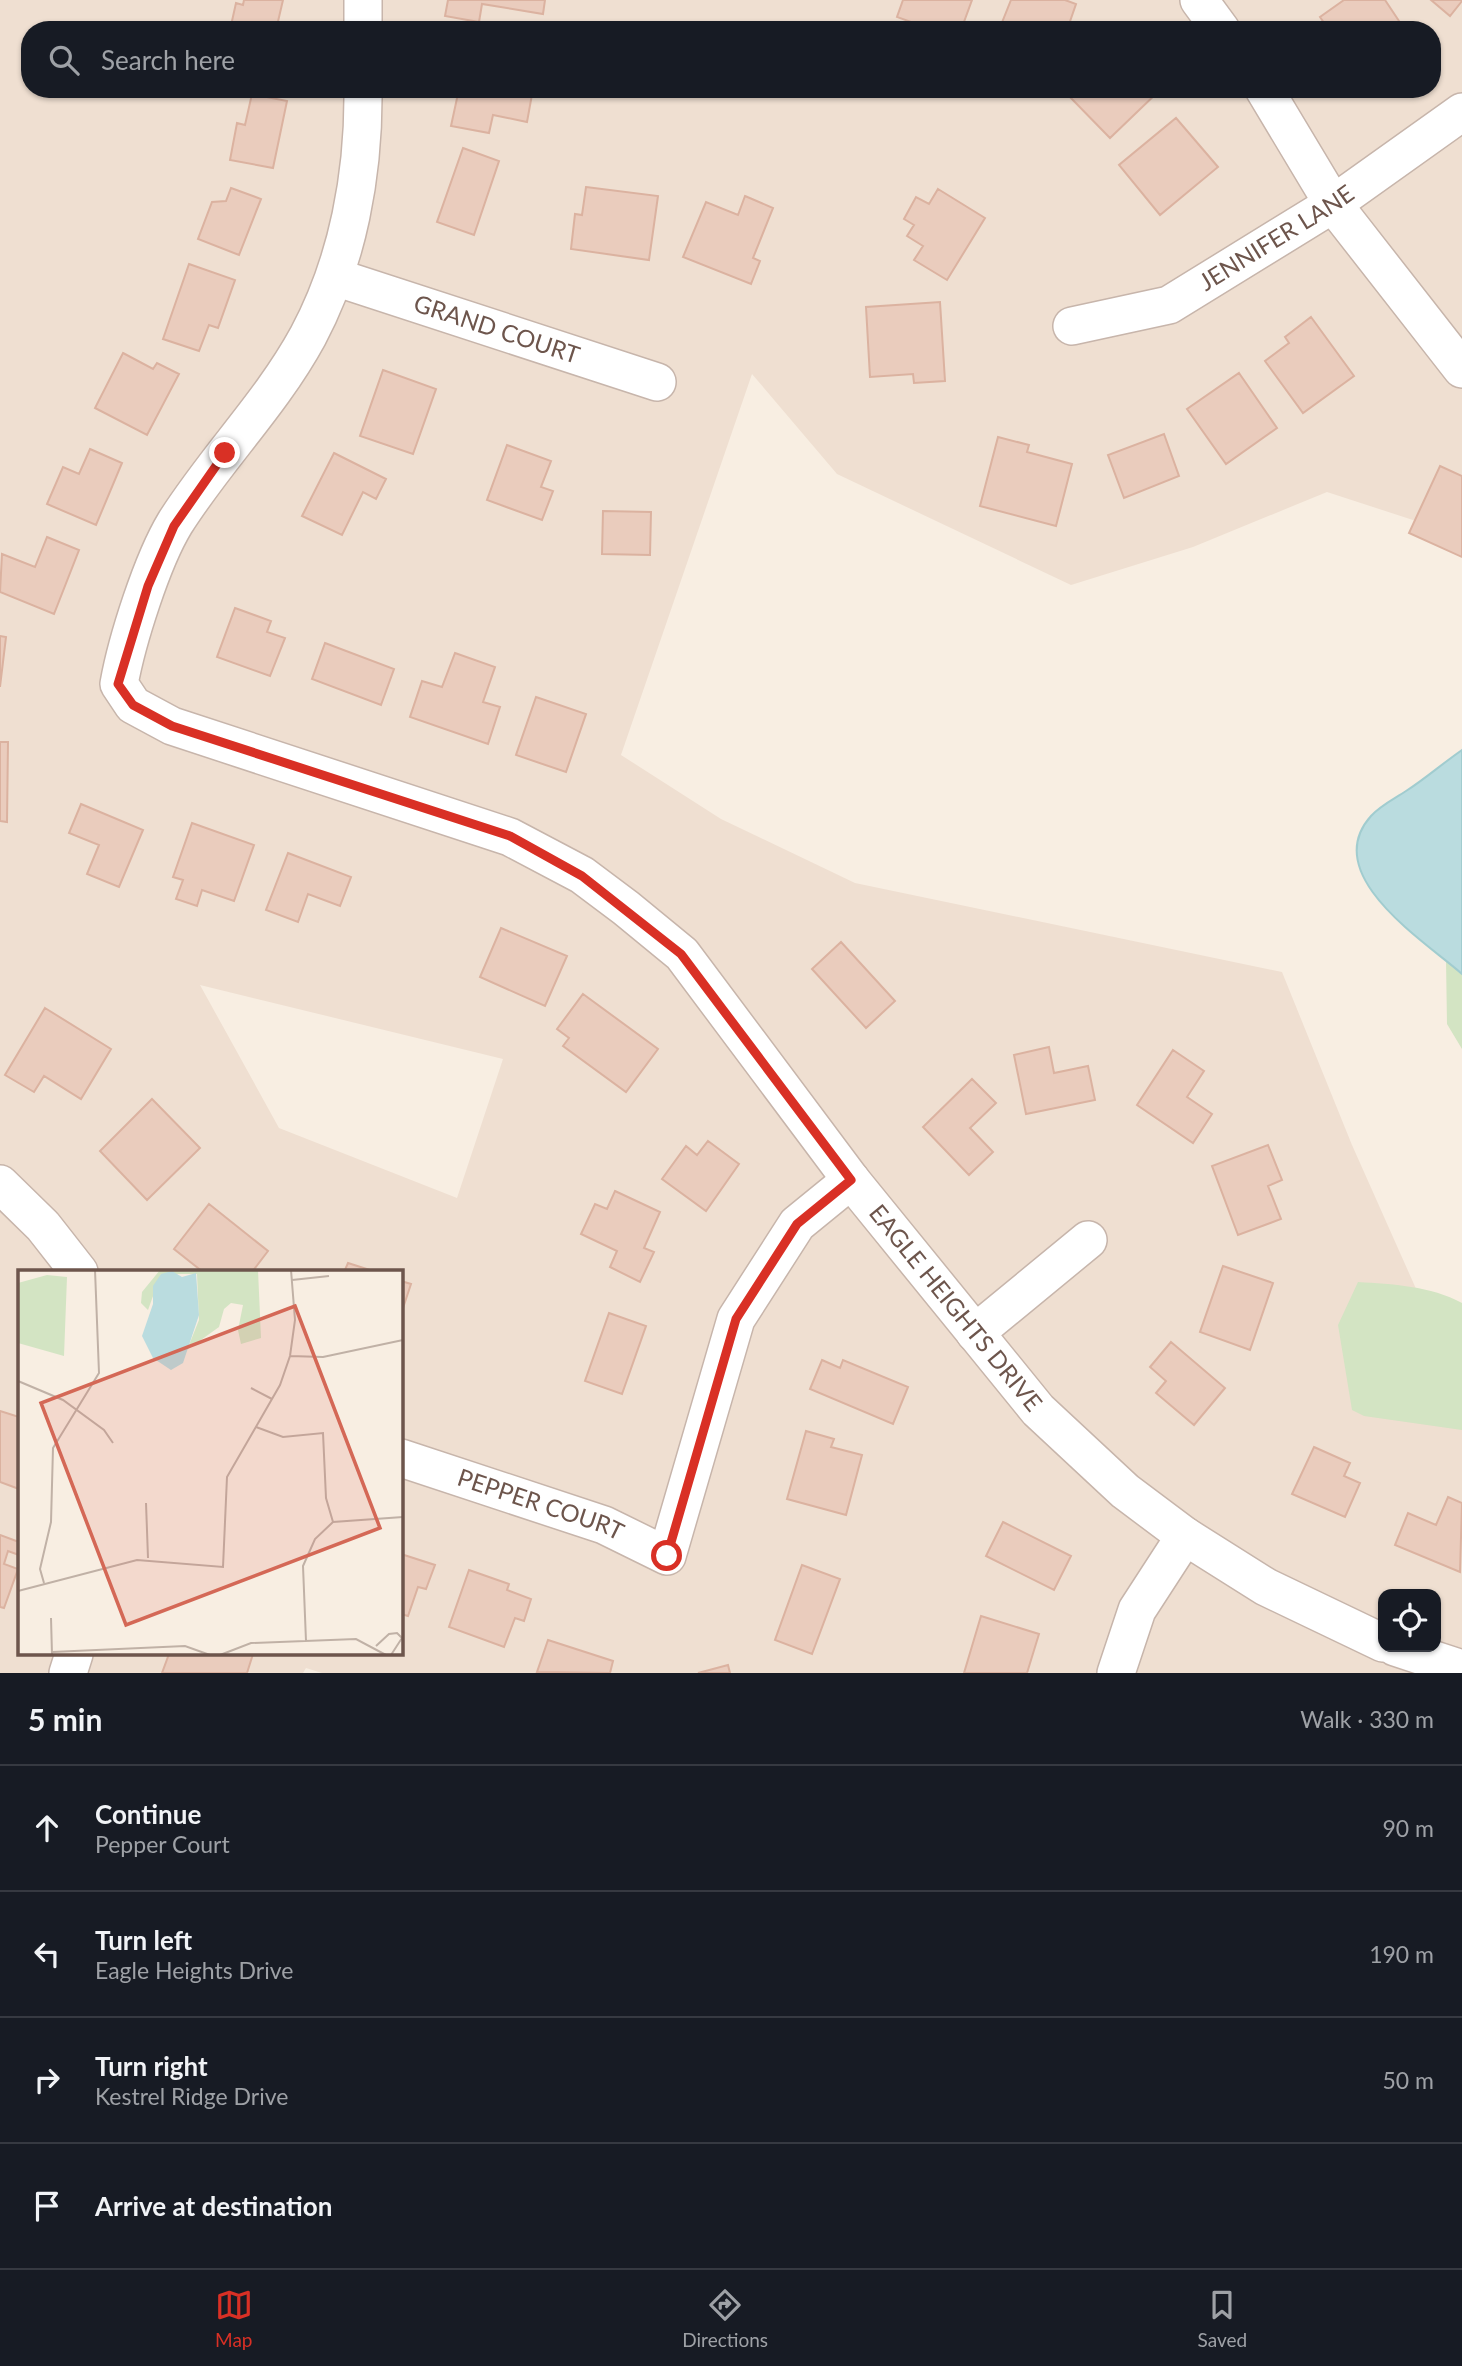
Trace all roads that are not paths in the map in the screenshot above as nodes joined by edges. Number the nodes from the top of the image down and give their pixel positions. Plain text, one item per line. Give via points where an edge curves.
1 (363, 0) edge
2 (1199, 0) edge
3 (363, 21) edge
4 (1214, 21) edge
5 (362, 98) edge
6 (1269, 98) edge
7 (1462, 112) edge
8 (1333, 204) junction
9 (335, 277) junction
10 (1072, 326) dead end
11 (1459, 367) edge
12 (657, 382) dead end
13 (851, 1180) junction
14 (0, 1184) edge
15 (1088, 1240) dead end
16 (77, 1270) edge
17 (975, 1333) junction
18 (402, 1458) edge
19 (1185, 1536) junction
20 (1378, 1641) edge
21 (1410, 1652) edge
22 (73, 1656) edge
23 (1462, 1669) edge
24 (68, 1673) edge
25 (1116, 1673) edge

1 - 3 street
2 - 4 street
5 - 9 street via 354,207
6 - 8 street
7 - 8 street, JENNIFER LANE
8 - 10 street, JENNIFER LANE via 1169,305
8 - 11 street
9 - 12 street, GRAND COURT
9 - 13 street, EAGLE HEIGHTS DRIVE via 308,336 274,391 174,526 148,586 118,684 133,705 172,726 510,836 582,876 681,954
13 - 17 street, EAGLE HEIGHTS DRIVE
13 - 18 street, PEPPER COURT via 797,1224 736,1319 667,1556 604,1525
14 - 16 street via 43,1226
15 - 17 street
17 - 19 street, EAGLE HEIGHTS DRIVE via 1038,1410 1125,1490
19 - 20 street, EAGLE HEIGHTS DRIVE via 1266,1587
19 - 25 street via 1137,1610
21 - 23 street
22 - 24 street

